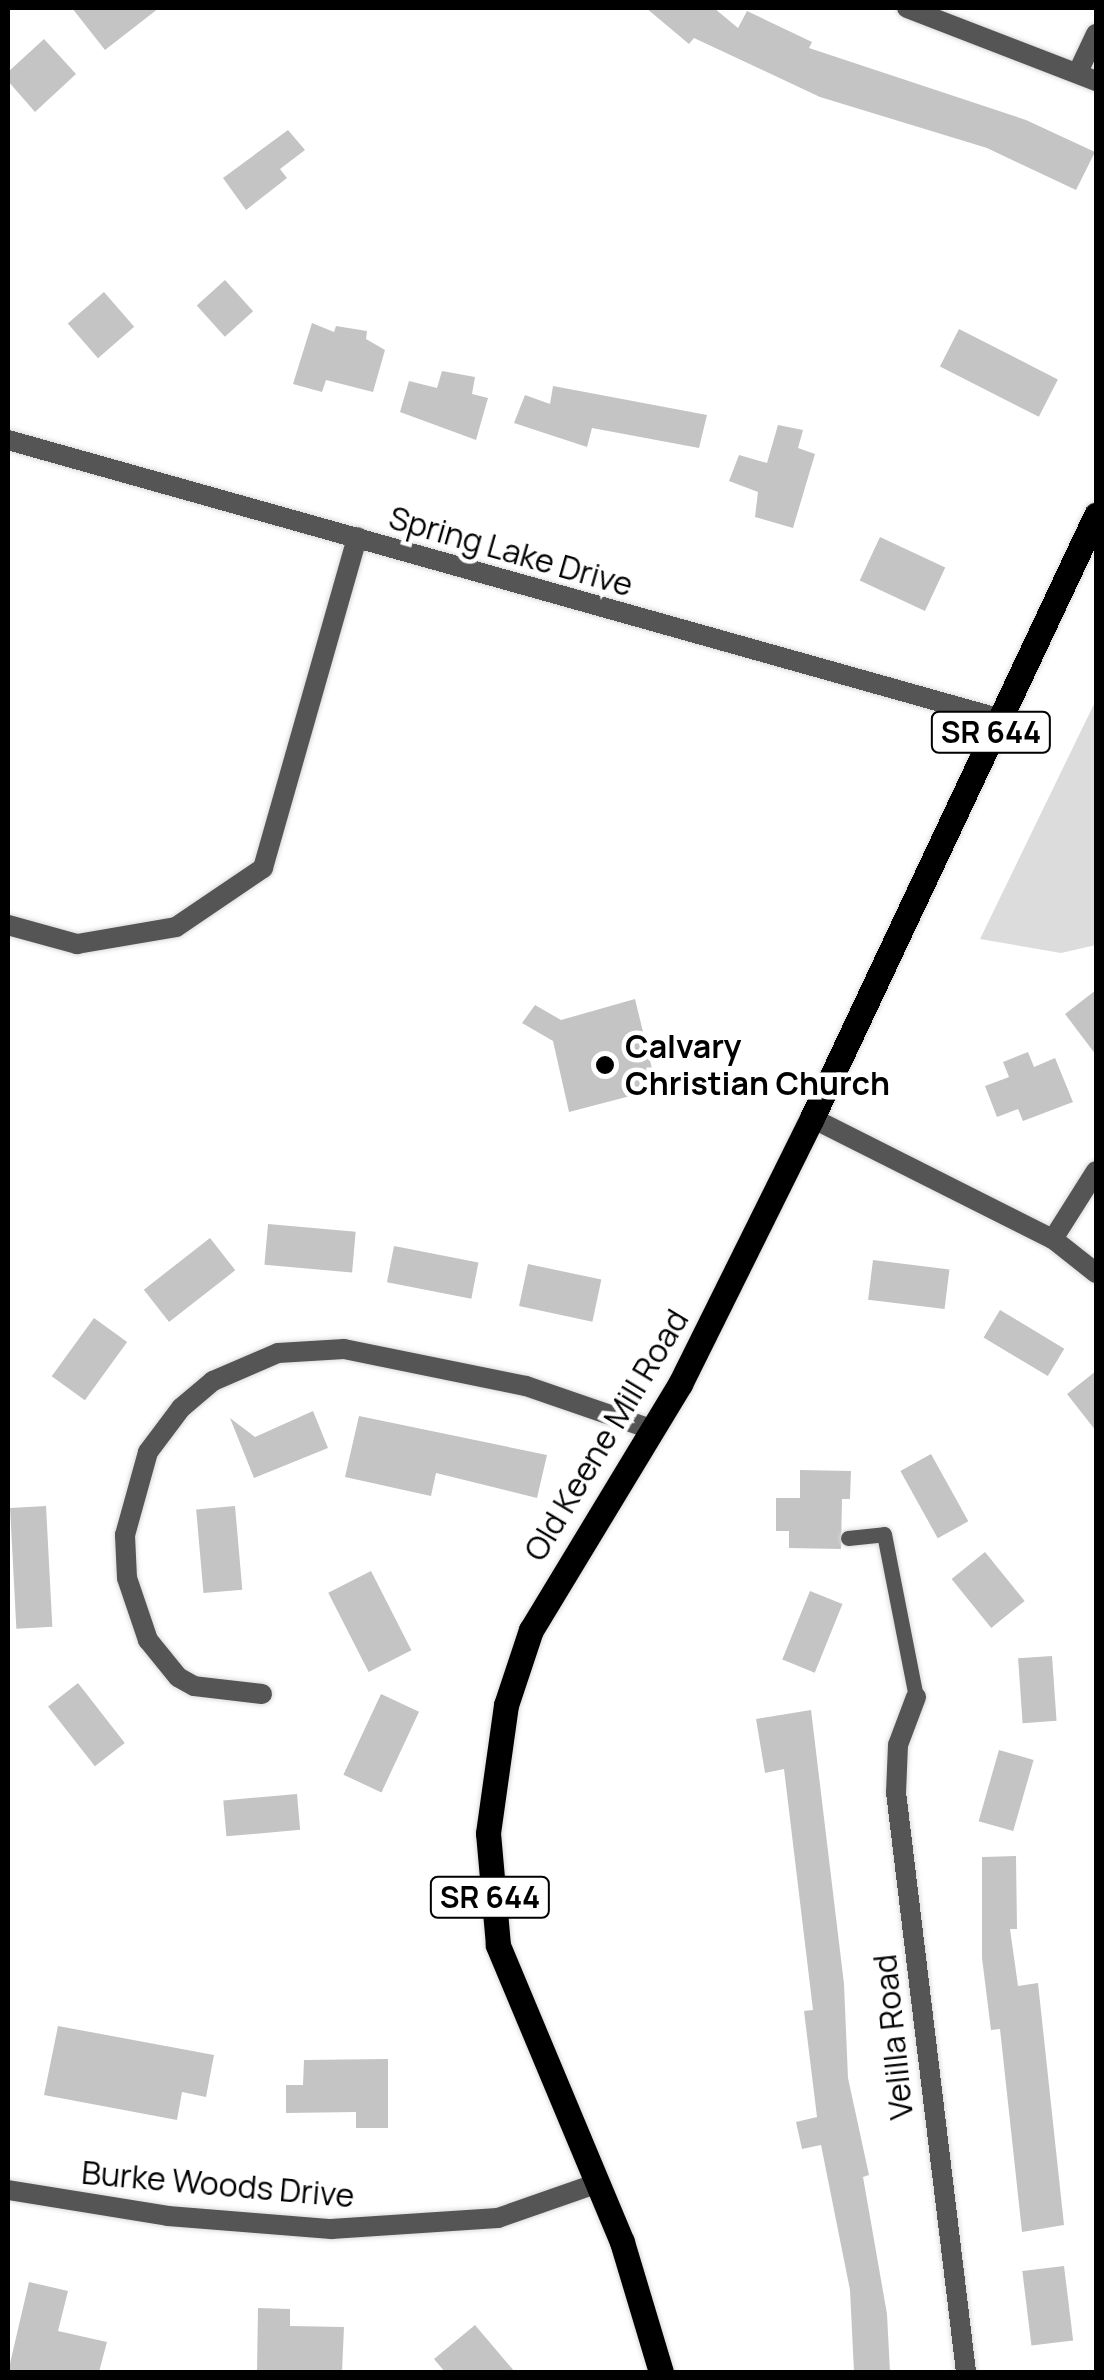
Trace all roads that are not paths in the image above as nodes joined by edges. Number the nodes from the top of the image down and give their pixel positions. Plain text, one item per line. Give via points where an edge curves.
1 (907, 8) edge
2 (1096, 34) edge
3 (1087, 76) edge
4 (8, 440) edge
5 (1096, 514) edge
6 (357, 538) junction
7 (998, 718) junction
8 (8, 924) edge
9 (812, 1118) junction
10 (1096, 1171) edge
11 (1053, 1239) junction
12 (1096, 1273) edge
13 (651, 1430) junction
14 (848, 1538) dead end
15 (262, 1694) dead end
16 (916, 1697) joint
17 (598, 2183) junction
18 (8, 2190) edge
19 (661, 2372) edge
20 (966, 2372) edge

1 - 3 street
2 - 3 street
4 - 6 street, Spring Lake Drive
5 - 7 main road, Old Keene Mill Road / SR 644
6 - 7 street, Spring Lake Drive
6 - 8 street via 262,868 176,927 77,944
7 - 9 main road, Old Keene Mill Road / SR 644
9 - 11 street
9 - 13 main road, Old Keene Mill Road / SR 644
10 - 11 street
11 - 12 street
13 - 15 street via 526,1386 344,1349 278,1353 213,1381 181,1408 148,1452 128,1520 127,1578 148,1640 178,1677 194,1686
13 - 17 main road, Old Keene Mill Road / SR 644 via 530,1630 498,1743 488,1832 498,1945
14 - 16 lane via 884,1534
16 - 20 street, Velilla Road via 898,1745 896,1792
17 - 18 street, Burke Woods Drive via 498,2218 331,2229 168,2216
17 - 19 main road, Old Keene Mill Road / SR 644

